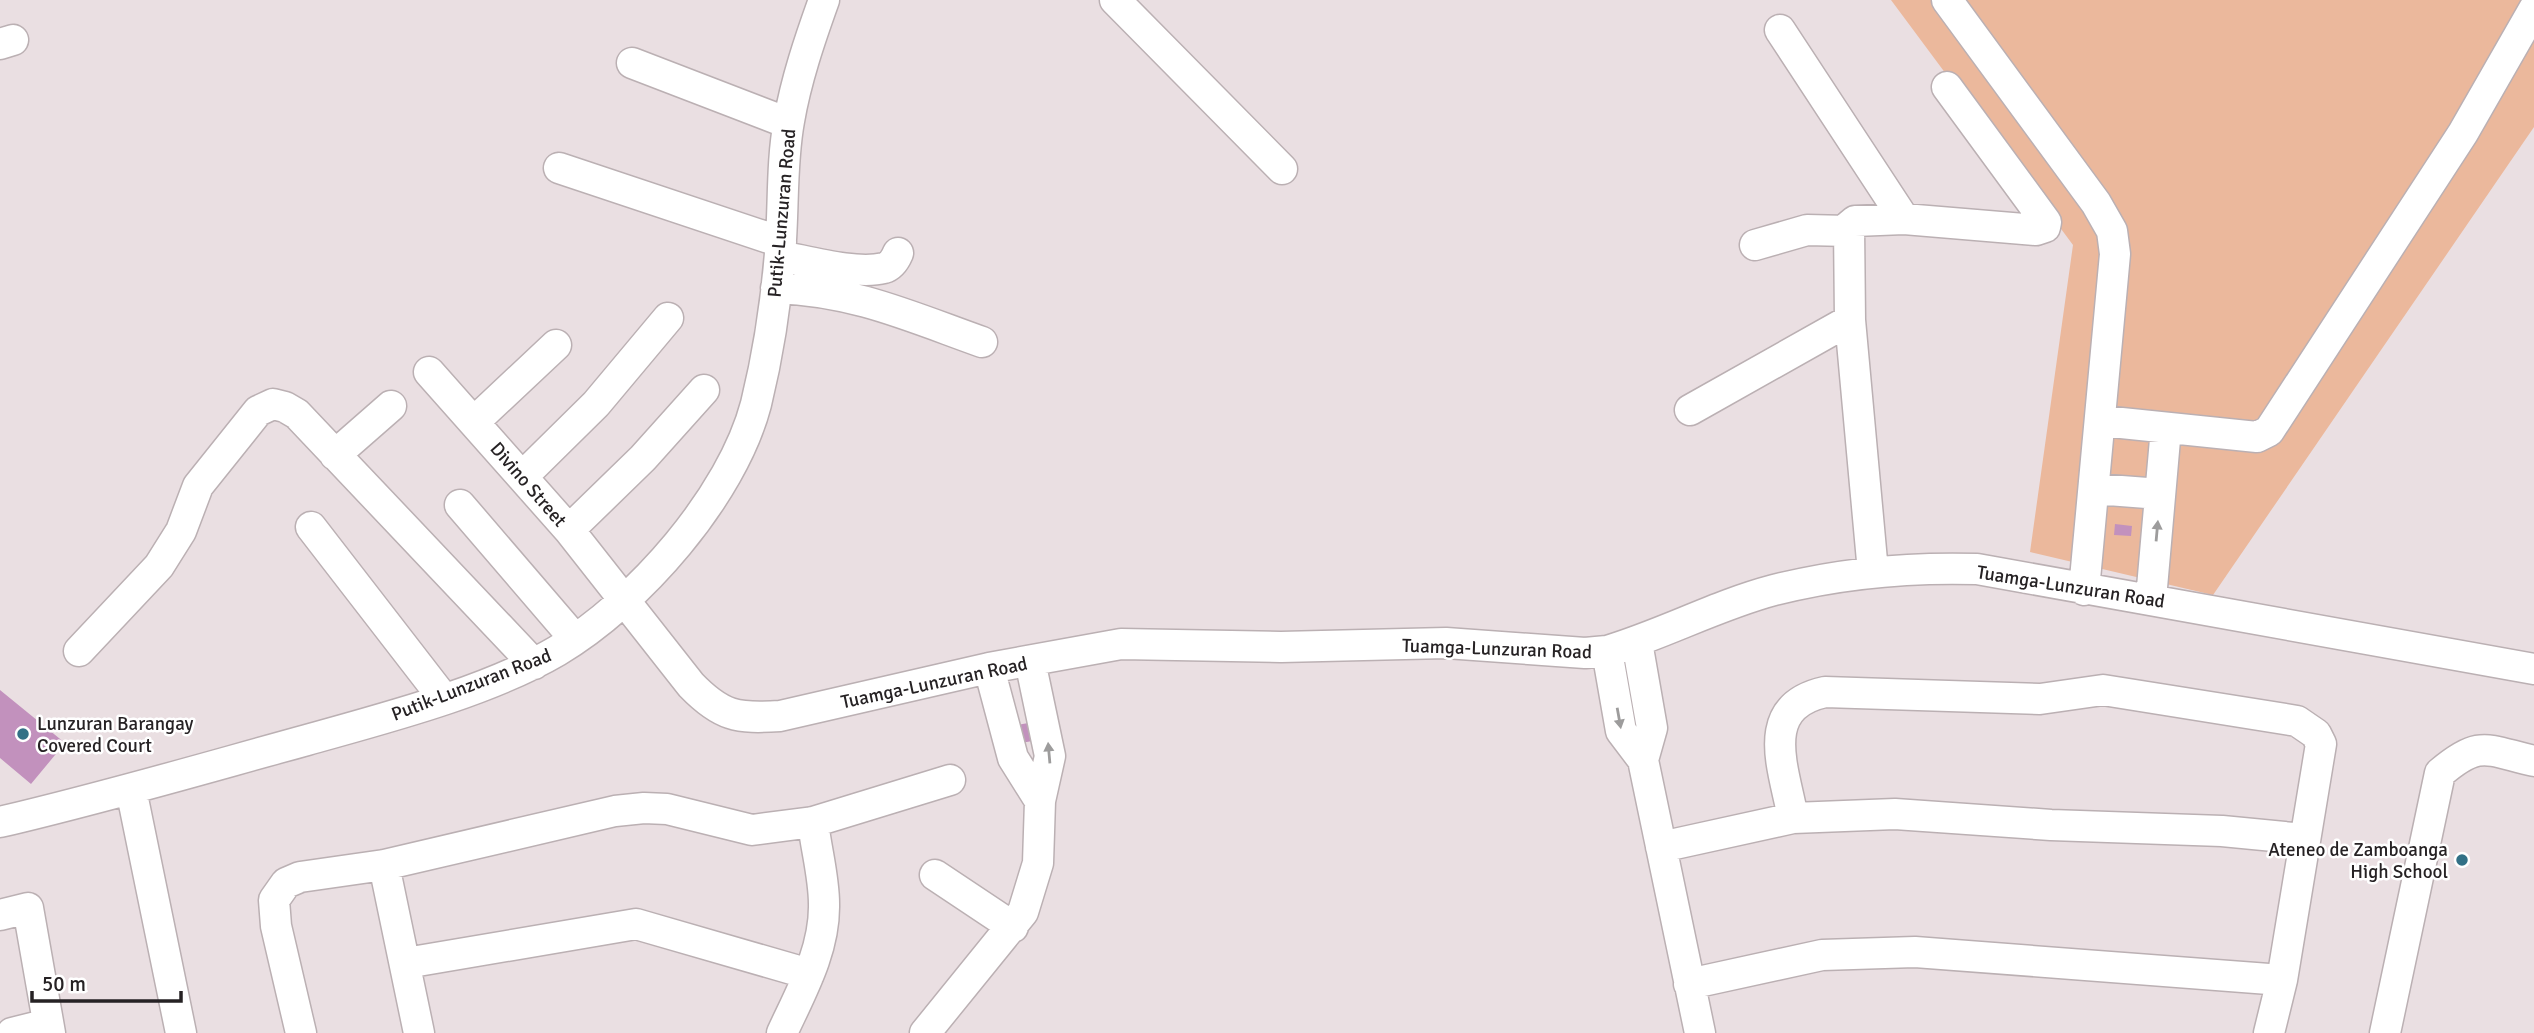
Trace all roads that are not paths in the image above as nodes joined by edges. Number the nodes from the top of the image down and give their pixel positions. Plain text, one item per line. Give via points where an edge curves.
1 (824, 0) edge
2 (1115, 0) edge
3 (1947, 0) edge
4 (2534, 9) edge
5 (1780, 30) dead end
6 (632, 63) dead end
7 (1947, 87) dead end
8 (788, 123) junction
9 (559, 168) dead end
10 (1282, 169) dead end
11 (1904, 219) junction
12 (1847, 230) junction
13 (1755, 245) dead end
14 (780, 249) junction
15 (898, 253) dead end
16 (776, 288) junction
17 (668, 318) dead end
18 (1850, 320) junction
19 (982, 342) dead end
20 (556, 345) dead end
21 (429, 372) dead end
22 (704, 390) dead end
23 (391, 406) dead end
24 (1690, 410) dead end
25 (2102, 421) junction
26 (474, 422) junction
27 (2166, 428) junction
28 (335, 454) junction
29 (522, 477) junction
30 (2095, 489) junction
31 (2160, 494) junction
32 (460, 505) dead end
33 (311, 527) dead end
34 (569, 530) junction
35 (1873, 572) junction
36 (2084, 590) junction
37 (2151, 599) junction
38 (624, 600) junction
39 (575, 639) junction
40 (1637, 642) junction
41 (79, 651) dead end
42 (1607, 651) junction
43 (1030, 661) junction
44 (534, 664) junction
45 (989, 668) junction
46 (2534, 669) edge
47 (443, 699) junction
48 (1040, 704) junction
49 (1001, 714) junction
50 (1643, 760) junction
51 (2534, 761) edge
52 (950, 780) dead end
53 (131, 789) junction
54 (1040, 801) junction
55 (1793, 818) junction
56 (0, 822) edge
57 (813, 822) junction
58 (2304, 839) junction
59 (1661, 847) junction
60 (384, 865) junction
61 (935, 875) dead end
62 (0, 915) edge
63 (1013, 927) junction
64 (406, 963) junction
65 (809, 974) junction
66 (2282, 980) junction
67 (1689, 984) junction
68 (49, 1028) edge
69 (12, 1033) edge
70 (181, 1033) edge
71 (301, 1033) edge
72 (419, 1033) edge
73 (782, 1033) edge
74 (925, 1033) edge
75 (1700, 1033) edge
76 (2269, 1033) edge
77 (2385, 1033) edge

1 - 8 street, Putik-Lunzuran Road
2 - 10 street
3 - 25 street via 2112,230 2115,254
4 - 27 street via 2463,133 2269,431 2258,437
5 - 11 street
6 - 8 street
7 - 11 street via 2044,219 2045,227 2036,230
8 - 14 street, Putik-Lunzuran Road
9 - 14 street
11 - 12 street via 1855,221
12 - 13 street via 1807,230
12 - 18 street
14 - 15 street via 868,269 892,264
14 - 16 street, Putik-Lunzuran Road
16 - 19 street via 850,296
16 - 38 street, Putik-Lunzuran Road via 756,403 740,451 718,493 693,526
17 - 29 street via 596,404
18 - 24 street
18 - 35 street
20 - 26 street
21 - 26 street, Divino Street
22 - 34 street
23 - 28 street
25 - 27 street
25 - 30 street
26 - 29 street, Divino Street
27 - 31 street
28 - 41 street via 285,407 273,404 258,411 198,486 181,531 159,566
28 - 44 street
29 - 34 street, Divino Street
30 - 31 street
30 - 36 street
37 -> 31 street
32 - 39 street
33 - 47 street
34 - 38 street, Divino Street
35 - 36 street, Tuamga-Lunzuran Road via 1920,567 1977,569
35 - 40 street, Tuamga-Lunzuran Road via 1775,590
36 - 37 street, Tuamga-Lunzuran Road
37 - 46 street, Tuamga-Lunzuran Road
38 - 39 street, Putik-Lunzuran Road
38 - 45 street, Tuamga-Lunzuran Road via 711,705 747,718 780,716
39 - 44 street, Putik-Lunzuran Road
40 - 42 street, Tuamga-Lunzuran Road
40 - 50 street via 1652,728
42 - 43 street, Tuamga-Lunzuran Road via 1446,643 1121,644
42 -> 50 street via 1621,731
43 - 45 street, Tuamga-Lunzuran Road
43 - 48 street
44 - 47 street, Putik-Lunzuran Road
45 - 49 street
47 - 53 street, Putik-Lunzuran Road
48 - 49 street
54 -> 48 street via 1050,756
49 - 54 street via 1013,758
50 - 59 street
51 - 77 street via 2477,748 2440,773
52 - 57 street
53 - 56 street, Putik-Lunzuran Road
53 - 70 street
54 - 63 street via 1038,863 1024,912
55 - 58 street via 1895,814
55 - 58 street via 1780,732 1791,706 1805,696 1825,692 2040,699 2104,691 2297,721 2308,727 2321,744
55 - 59 street
57 - 60 street via 751,830 667,809 644,808
57 - 65 street via 824,903 822,935
58 - 66 street
59 - 67 street
60 - 64 street
60 - 71 street via 300,877 286,883 274,900
61 - 63 street
62 - 68 street via 29,908
63 - 74 street
64 - 65 street via 636,924
64 - 72 street
65 - 73 street
66 - 67 street via 1915,952 1822,955
66 - 76 street
67 - 75 street
68 - 69 street

